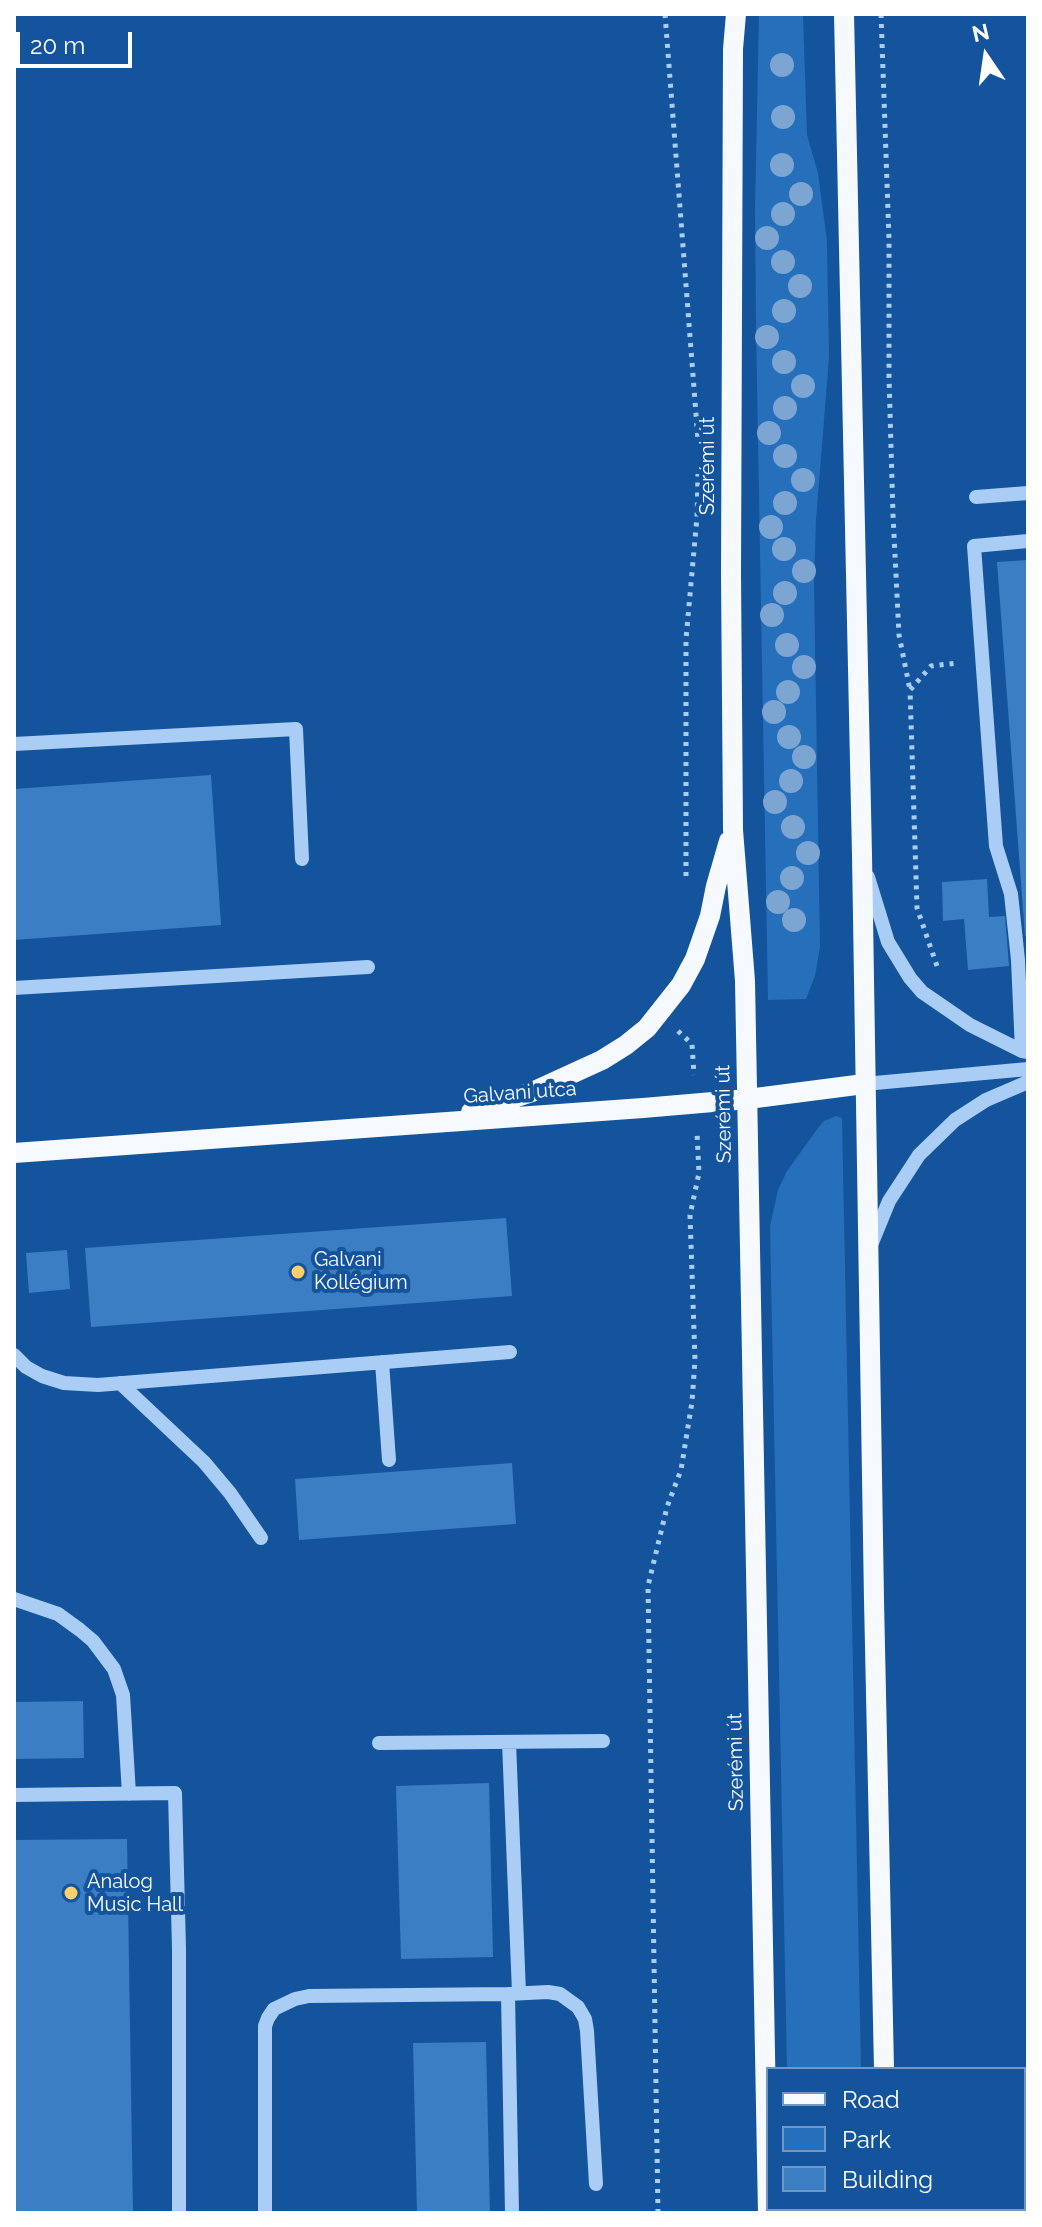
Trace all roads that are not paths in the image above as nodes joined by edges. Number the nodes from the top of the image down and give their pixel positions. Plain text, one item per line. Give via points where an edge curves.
1 (736, 14) edge
2 (844, 14) edge
3 (1028, 493) edge
4 (976, 497) dead end
5 (1028, 541) edge
6 (14, 744) edge
7 (733, 830) junction
8 (862, 855) junction
9 (302, 859) dead end
10 (368, 967) dead end
11 (14, 988) edge
12 (1025, 1051) edge
13 (1028, 1069) edge
14 (1028, 1082) edge
15 (864, 1084) junction
16 (748, 1099) junction
17 (438, 1123) junction
18 (14, 1153) edge
19 (868, 1252) junction
20 (510, 1352) dead end
21 (14, 1355) edge
22 (382, 1362) junction
23 (120, 1383) junction
24 (389, 1460) dead end
25 (261, 1538) dead end
26 (14, 1599) edge
27 (603, 1741) dead end
28 (509, 1742) junction
29 (379, 1743) dead end
30 (129, 1794) junction
31 (14, 1795) edge
32 (513, 1993) junction
33 (884, 2067) edge
34 (766, 2102) edge
35 (596, 2184) dead end
36 (179, 2213) edge
37 (265, 2213) edge
38 (512, 2213) edge

1 - 7 main road, Szerémi út
2 - 8 main road
3 - 4 street
5 - 12 street via 974,546 996,846 1011,894
6 - 9 street via 296,729
7 - 16 main road, Szerémi út
7 - 17 main road via 695,959 660,1014 637,1037 602,1060 532,1092
8 - 12 street via 888,942 910,978 944,1009
8 - 15 main road
10 - 11 street
13 - 15 street, Galvani utca
14 - 19 street via 955,1120 919,1155 889,1201
15 - 16 main road, Galvani utca
15 - 19 main road
16 - 17 main road, Galvani utca
16 - 34 main road, Szerémi út
17 - 18 main road, Galvani utca
19 - 33 main road
20 - 22 street
21 - 23 street via 34,1371 64,1383
22 - 23 street
22 - 24 street
23 - 25 street via 204,1462
26 - 30 street via 58,1614 93,1641 114,1669 123,1695
27 - 28 street
28 - 29 street
28 - 32 street
30 - 31 street
30 - 36 street via 175,1793
32 - 35 street via 560,1994 585,2019
32 - 37 street via 309,1996 274,2009 265,2026
32 - 38 street

